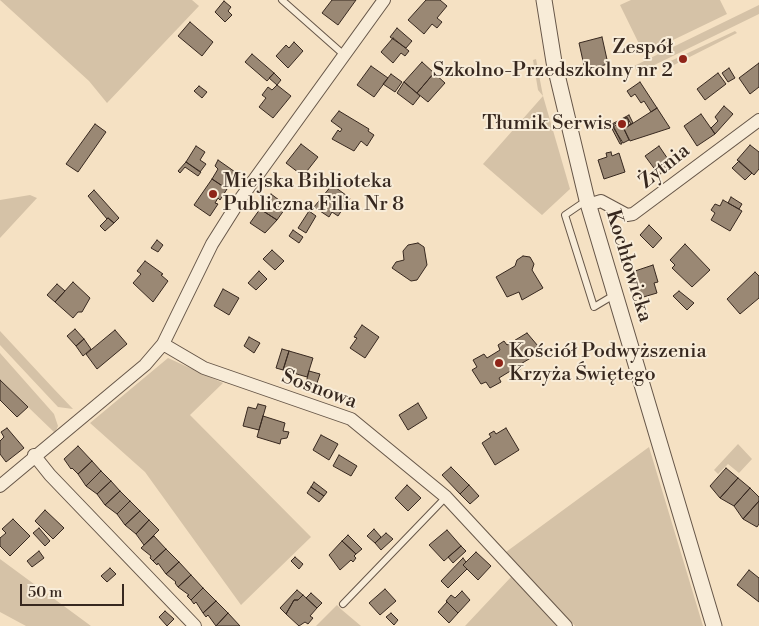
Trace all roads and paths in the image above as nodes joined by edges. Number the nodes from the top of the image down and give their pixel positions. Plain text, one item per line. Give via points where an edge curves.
1 (282, 0) edge
2 (384, 0) edge
3 (544, 0) edge
4 (343, 54) junction
5 (759, 120) edge
6 (588, 203) junction
7 (616, 294) junction
8 (163, 344) junction
9 (34, 456) junction
10 (0, 486) edge
11 (446, 497) junction
12 (343, 604) dead end
13 (195, 626) edge
14 (566, 626) edge
15 (714, 626) edge

1 - 4 lane
2 - 4 street
3 - 6 street, Kochłowicka via 555,71
4 - 8 street via 212,244
5 - 6 street, Żytnia via 633,214 627,215 601,201
6 - 7 street, Kochłowicka
6 - 7 lane via 565,214 594,307
7 - 15 street, Kochłowicka
8 - 9 street via 146,365
8 - 11 street, Sosnowa via 204,368 351,419
9 - 10 street
9 - 13 street
11 - 12 lane
11 - 14 street, Sosnowa

